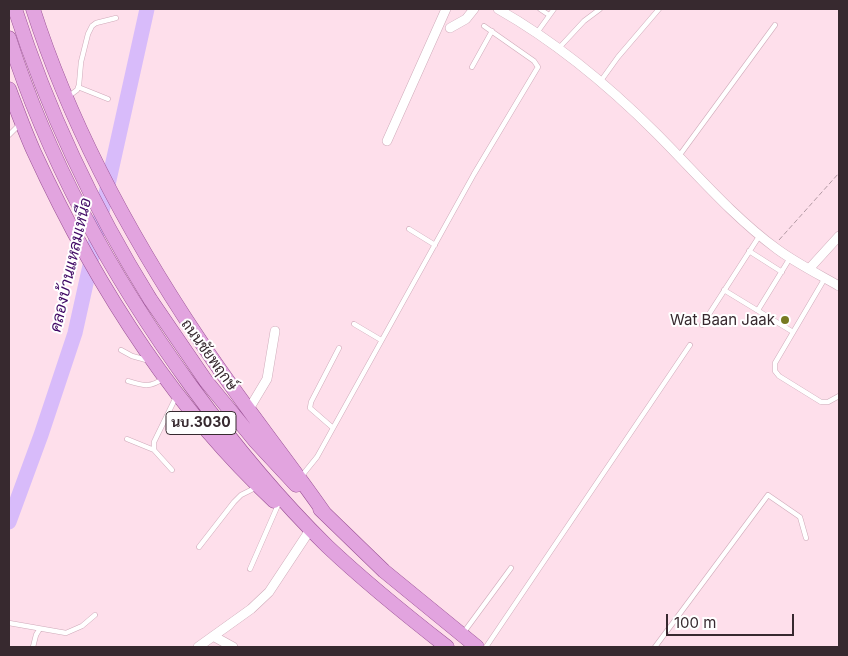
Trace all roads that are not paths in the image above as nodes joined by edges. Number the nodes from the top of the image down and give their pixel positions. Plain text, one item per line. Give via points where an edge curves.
1 (15, 9) edge
2 (20, 9) edge
3 (33, 9) edge
4 (446, 9) edge
5 (474, 9) edge
6 (540, 9) edge
7 (554, 9) edge
8 (600, 9) edge
9 (659, 9) edge
10 (504, 10) edge
11 (549, 15) junction
12 (9, 18) edge
13 (116, 18) dead end
14 (775, 25) dead end
15 (484, 26) dead end
16 (450, 28) dead end
17 (492, 31) junction
18 (536, 34) junction
19 (9, 38) edge
20 (558, 49) junction
21 (472, 67) dead end
22 (600, 82) junction
23 (78, 87) junction
24 (9, 89) edge
25 (65, 98) junction
26 (108, 99) dead end
27 (22, 123) junction
28 (9, 135) edge
29 (387, 141) dead end
30 (679, 156) junction
31 (409, 229) dead end
32 (760, 235) junction
33 (839, 236) edge
34 (435, 245) junction
35 (749, 252) junction
36 (790, 258) junction
37 (809, 269) junction
38 (782, 272) junction
39 (826, 278) junction
40 (839, 286) edge
41 (724, 290) junction
42 (758, 310) junction
43 (354, 324) dead end
44 (702, 325) dead end
45 (275, 331) dead end
46 (793, 332) junction
47 (381, 340) junction
48 (690, 345) dead end
49 (339, 348) dead end
50 (121, 350) dead end
51 (154, 362) junction
52 (165, 377) junction
53 (128, 382) dead end
54 (178, 394) junction
55 (839, 396) edge
56 (250, 410) junction
57 (333, 428) junction
58 (126, 439) dead end
59 (154, 450) junction
60 (172, 470) dead end
61 (300, 478) junction
62 (258, 486) junction
63 (278, 505) junction
64 (325, 514) junction
65 (308, 533) junction
66 (806, 538) dead end
67 (326, 545) junction
68 (199, 547) dead end
69 (512, 568) dead end
70 (250, 569) dead end
71 (95, 615) dead end
72 (9, 623) edge
73 (40, 630) junction
74 (461, 635) junction
75 (212, 636) junction
76 (33, 647) edge
77 (198, 647) edge
78 (233, 647) edge
79 (447, 647) edge
80 (477, 647) edge
81 (486, 647) edge
82 (655, 647) edge

1 - 64 main road, ถนนชัยพฤกษ์ / นบ.3030, bridge via 42,87 75,162 110,233 150,299 230,412
2 - 12 main road
3 - 25 main road, ถนนชัยพฤกษ์ / นบ.3030
4 - 29 street
5 - 16 street via 466,19
6 - 11 lane
7 - 11 lane
8 - 20 lane
9 - 22 lane
10 - 18 street
11 - 18 lane
13 - 23 lane via 92,26
14 - 30 lane
15 - 17 lane
17 - 21 lane
17 - 34 lane via 538,67
18 - 20 street
19 - 67 main road, นบ.3030 via 64,175 130,296 225,431
20 - 22 street
22 - 30 street
23 - 25 lane
23 - 26 lane
24 - 27 main road, นบ.3030
25 - 56 main road, ถนนชัยพฤกษ์ / นบ.3030 via 95,162 153,268 199,340
27 - 28 lane
27 - 51 main road, นบ.3030 via 71,227
30 - 32 street
31 - 34 lane
32 - 35 lane
32 - 36 street
33 - 37 street
34 - 47 lane
35 - 38 lane
35 - 41 lane
36 - 37 street
36 - 38 lane
37 - 39 street
38 - 42 lane
39 - 40 street
39 - 46 lane
41 - 42 lane
41 - 44 lane
42 - 46 lane
43 - 47 lane
45 - 56 street via 267,379
46 - 55 lane via 775,363 775,371 821,402
47 - 57 lane
48 - 81 lane
49 - 57 lane via 310,408
50 - 51 lane
51 - 52 main road, นบ.3030
52 - 53 lane via 148,386
52 - 54 main road, นบ.3030
54 - 59 lane via 160,427
54 - 62 main road, นบ.3030 via 222,450
56 - 61 main road, ถนนชัยพฤกษ์
57 - 61 lane via 317,457
58 - 59 lane
59 - 60 lane
61 - 64 main road, ถนนชัยพฤกษ์
62 - 63 main road, นบ.3030
62 - 68 lane via 234,502
63 - 65 main road, นบ.3030
63 - 70 lane
64 - 74 main road, ถนนชัยพฤกษ์ / นบ.3030 via 384,571
65 - 67 main road, นบ.3030
65 - 75 street via 269,592
66 - 82 lane via 800,517 768,495
67 - 79 main road, นบ.3030
69 - 74 lane
71 - 73 lane via 66,633
72 - 73 lane
73 - 76 lane
74 - 80 main road, ถนนชัยพฤกษ์ / นบ.3030
75 - 77 street
75 - 78 street

